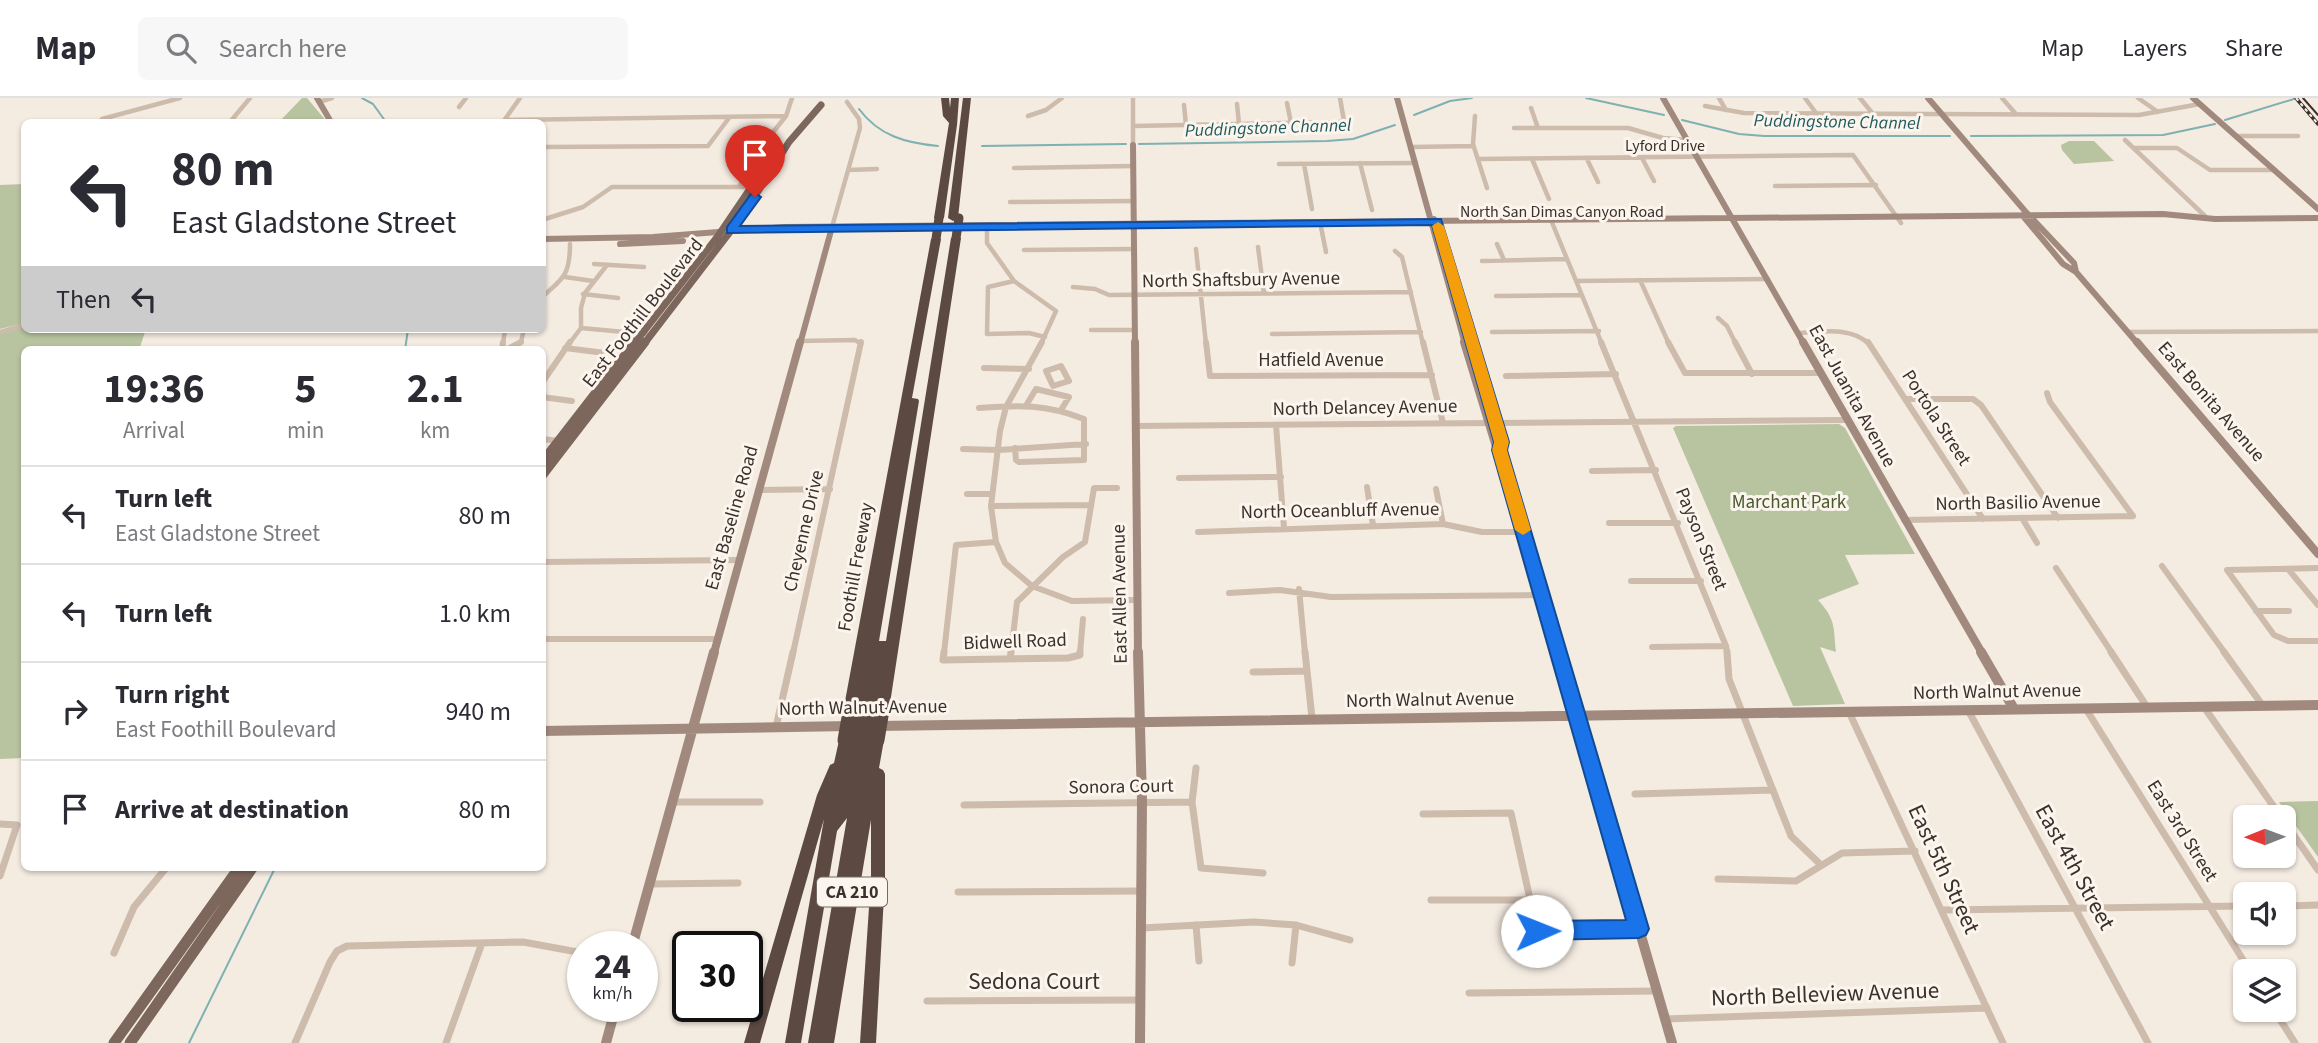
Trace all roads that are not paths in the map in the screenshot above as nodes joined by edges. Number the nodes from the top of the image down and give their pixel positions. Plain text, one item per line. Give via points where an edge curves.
1 (180, 98) edge
2 (250, 98) edge
3 (332, 98) edge
4 (466, 98) edge
5 (520, 98) edge
6 (792, 98) edge
7 (945, 98) edge
8 (955, 98) edge
9 (960, 98) edge
10 (969, 98) edge
11 (1062, 98) edge
12 (1133, 98) edge
13 (1340, 98) edge
14 (1397, 98) edge
15 (1662, 98) edge
16 (1719, 98) edge
17 (1805, 98) edge
18 (1860, 98) edge
19 (1928, 98) edge
20 (2002, 98) edge
21 (2138, 98) edge
22 (2193, 98) edge
23 (318, 100) edge
24 (824, 102) edge
25 (847, 103) dead end
26 (1287, 103) dead end
27 (1237, 104) dead end
28 (2200, 104) junction
29 (1184, 105) dead end
30 (1705, 106) dead end
31 (459, 107) dead end
32 (1531, 108) dead end
33 (1726, 110) junction
34 (2158, 112) junction
35 (1816, 113) junction
36 (1941, 113) junction
37 (2015, 113) junction
38 (1873, 114) junction
39 (786, 116) junction
40 (1028, 116) dead end
41 (1475, 116) dead end
42 (729, 118) junction
43 (102, 119) edge
44 (232, 119) edge
45 (329, 119) edge
46 (505, 119) edge
47 (546, 120) edge
48 (1291, 123) junction
49 (1239, 124) junction
50 (953, 125) junction
51 (1186, 125) junction
52 (1133, 126) junction
53 (1514, 128) dead end
54 (1538, 128) junction
55 (2236, 136) junction
56 (2298, 136) dead end
57 (1686, 140) junction
58 (2125, 140) dead end
59 (1133, 145) joint
60 (1473, 146) junction
61 (546, 147) edge
62 (1412, 147) junction
63 (2134, 148) junction
64 (762, 153) junction
65 (778, 153) junction
66 (958, 158) junction
67 (1642, 158) junction
68 (1697, 158) junction
69 (1478, 159) junction
70 (1532, 159) junction
71 (1587, 159) junction
72 (1360, 163) junction
73 (1416, 163) junction
74 (1279, 164) dead end
75 (1304, 164) junction
76 (1133, 166) junction
77 (1014, 168) dead end
78 (877, 169) dead end
79 (848, 170) junction
80 (2275, 170) junction
81 (955, 180) junction
82 (1598, 181) dead end
83 (1654, 181) dead end
84 (1775, 186) dead end
85 (1875, 186) junction
86 (739, 187) junction
87 (752, 187) junction
88 (1487, 188) dead end
89 (1549, 199) dead end
90 (1134, 201) junction
91 (1010, 202) dead end
92 (1312, 209) dead end
93 (1372, 210) dead end
94 (2318, 213) edge
95 (2206, 216) junction
96 (2029, 217) junction
97 (949, 218) junction
98 (546, 219) edge
99 (1899, 220) junction
100 (1732, 221) junction
101 (1433, 222) junction
102 (1552, 223) junction
103 (1320, 225) junction
104 (1133, 227) junction
105 (987, 228) junction
106 (831, 229) junction
107 (725, 233) junction
108 (946, 238) junction
109 (546, 242) edge
110 (546, 242) edge
111 (570, 244) junction
112 (1497, 244) dead end
113 (1258, 247) dead end
114 (1134, 249) junction
115 (1196, 249) dead end
116 (1024, 250) dead end
117 (1395, 251) dead end
118 (1326, 253) dead end
119 (1567, 259) junction
120 (1504, 260) junction
121 (1482, 261) dead end
122 (594, 264) dead end
123 (607, 265) junction
124 (644, 267) dead end
125 (565, 277) junction
126 (1768, 279) junction
127 (1640, 280) junction
128 (593, 281) junction
129 (1014, 281) junction
130 (1576, 281) junction
131 (1073, 287) dead end
132 (1411, 292) junction
133 (1264, 293) junction
134 (546, 294) edge
135 (583, 294) junction
136 (1203, 294) junction
137 (1581, 295) junction
138 (1134, 296) junction
139 (1496, 296) dead end
140 (618, 298) dead end
141 (1717, 318) dead end
142 (21, 326) edge
143 (581, 328) junction
144 (1091, 330) dead end
145 (1135, 330) junction
146 (1599, 331) junction
147 (2318, 331) edge
148 (0, 332) edge
149 (1421, 332) junction
150 (1492, 332) dead end
151 (2128, 332) junction
152 (523, 333) edge
153 (1798, 333) junction
154 (645, 334) junction
155 (1272, 334) dead end
156 (1045, 337) junction
157 (800, 341) junction
158 (512, 346) edge
159 (565, 348) junction
160 (604, 353) dead end
161 (984, 368) dead end
162 (1028, 369) junction
163 (1821, 373) junction
164 (1616, 374) junction
165 (1752, 374) junction
166 (1432, 376) junction
167 (1506, 376) dead end
168 (546, 377) edge
169 (1054, 386) dead end
170 (2047, 393) dead end
171 (1055, 394) junction
172 (546, 398) edge
173 (1905, 399) junction
174 (572, 401) dead end
175 (1027, 404) junction
176 (1006, 407) junction
177 (979, 408) dead end
178 (1061, 410) junction
179 (1847, 420) junction
180 (1636, 421) junction
181 (1443, 423) junction
182 (1492, 423) junction
183 (1276, 425) junction
184 (1135, 426) junction
185 (546, 440) edge
186 (563, 442) junction
187 (1086, 444) junction
188 (1015, 448) junction
189 (963, 449) dead end
190 (998, 450) junction
191 (546, 459) edge
192 (546, 470) edge
193 (1656, 470) junction
194 (1592, 471) dead end
195 (1281, 477) junction
196 (1179, 478) dead end
197 (1367, 487) dead end
198 (1117, 488) dead end
199 (830, 489) junction
200 (1436, 489) dead end
201 (758, 490) junction
202 (992, 494) junction
203 (967, 495) dead end
204 (1089, 505) junction
205 (991, 506) junction
206 (2058, 518) junction
207 (1983, 519) junction
208 (2022, 519) junction
209 (1904, 520) junction
210 (1609, 523) dead end
211 (1678, 523) junction
212 (1443, 524) junction
213 (1373, 525) junction
214 (1284, 528) junction
215 (1198, 532) dead end
216 (1524, 532) junction
217 (996, 542) junction
218 (2037, 543) dead end
219 (2318, 554) edge
220 (738, 560) junction
221 (546, 562) edge
222 (2162, 566) dead end
223 (2056, 568) dead end
224 (2318, 568) edge
225 (2288, 569) junction
226 (1701, 580) junction
227 (1631, 582) dead end
228 (1032, 586) junction
229 (1298, 589) junction
230 (1229, 593) dead end
231 (1542, 595) junction
232 (1137, 600) junction
233 (2318, 605) edge
234 (2256, 611) junction
235 (2289, 611) dead end
236 (1083, 619) dead end
237 (546, 639) edge
238 (717, 639) junction
239 (2318, 641) edge
240 (1726, 646) junction
241 (1652, 647) dead end
242 (1010, 659) junction
243 (1306, 671) junction
244 (1252, 672) dead end
245 (2318, 705) edge
246 (2204, 706) junction
247 (2263, 706) junction
248 (2147, 707) junction
249 (2086, 708) junction
250 (2014, 709) junction
251 (1968, 710) junction
252 (866, 711) junction
253 (1849, 712) junction
254 (1742, 713) junction
255 (1577, 716) junction
256 (1312, 718) junction
257 (1142, 721) junction
258 (776, 727) junction
259 (693, 728) junction
260 (546, 730) edge
261 (858, 743) junction
262 (1196, 768) dead end
263 (1773, 790) junction
264 (1635, 794) dead end
265 (1142, 801) junction
266 (673, 802) junction
267 (760, 802) dead end
268 (1192, 802) junction
269 (964, 805) dead end
270 (2273, 805) edge
271 (1423, 814) dead end
272 (0, 824) edge
273 (830, 828) joint
274 (2296, 838) edge
275 (1915, 851) junction
276 (1821, 865) junction
277 (2318, 870) edge
278 (163, 871) edge
279 (237, 871) edge
280 (250, 871) edge
281 (1263, 873) dead end
282 (0, 876) edge
283 (1718, 879) dead end
284 (738, 883) dead end
285 (650, 884) junction
286 (1142, 891) junction
287 (958, 892) dead end
288 (1431, 900) dead end
289 (1529, 900) junction
290 (2318, 905) edge
291 (2233, 906) edge
292 (2296, 906) edge
293 (2210, 907) junction
294 (2076, 909) junction
295 (1942, 910) junction
296 (1196, 925) junction
297 (1296, 925) junction
298 (1142, 928) junction
299 (1639, 929) junction
300 (637, 931) edge
301 (1350, 940) dead end
302 (482, 943) junction
303 (567, 950) edge
304 (114, 953) dead end
305 (2242, 959) edge
306 (1199, 961) dead end
307 (1292, 963) dead end
308 (1657, 991) junction
309 (1469, 993) dead end
310 (1141, 1000) junction
311 (927, 1001) dead end
312 (1987, 1008) junction
313 (1665, 1019) junction
314 (612, 1022) edge
315 (2282, 1022) edge
316 (114, 1043) edge
317 (130, 1043) edge
318 (295, 1043) edge
319 (446, 1043) edge
320 (606, 1043) edge
321 (752, 1043) edge
322 (793, 1043) edge
323 (816, 1043) edge
324 (826, 1043) edge
325 (868, 1043) edge
326 (1140, 1043) edge
327 (1672, 1043) edge
328 (2003, 1043) edge
329 (2148, 1043) edge
330 (2295, 1043) edge

1 - 43 street
2 - 44 street
3 - 23 street
4 - 31 street
5 - 46 street
6 - 39 street
7 - 50 highway
8 - 50 highway, Foothill Freeway / CA 210
9 - 66 highway
10 - 66 highway
11 - 40 street
12 - 52 street
13 - 48 street via 1344,121
14 - 62 main road
15 - 57 main road, East Juanita Avenue
16 - 33 street
17 - 35 street
18 - 38 street
19 - 36 main road, East Bonita Avenue
20 - 37 street
21 - 34 street
22 - 28 main road
23 - 45 main road
24 - 65 main road, East Foothill Boulevard
25 - 79 street, East Baseline Road via 860,123
26 - 48 street
27 - 49 street
28 - 34 street
28 - 55 main road
29 - 51 street
30 - 33 street
32 - 54 street
33 - 35 street
34 - 37 street
35 - 38 street
36 - 37 street
36 - 38 street
36 - 96 main road, East Bonita Avenue
39 - 42 street
39 - 64 street
41 - 60 street
42 - 47 street
42 - 61 street via 708,146
48 - 49 street
49 - 51 street
50 - 66 highway, Foothill Freeway / CA 210
51 - 52 street
52 - 59 street
53 - 54 street
54 - 57 street via 1628,128
55 - 56 street
55 - 80 main road
57 - 68 main road, East Juanita Avenue
58 - 63 street
59 - 76 main road, East Allen Avenue
60 - 62 street
60 - 69 street
62 - 73 main road
63 - 80 street via 2177,148 2210,170
63 - 95 street
64 - 65 street
64 - 86 street
65 - 87 main road, East Foothill Boulevard
65 - 107 main road, East Foothill Boulevard
66 - 81 highway, Foothill Freeway / CA 210
66 - 81 highway
67 - 68 street, Lyford Drive
67 - 71 street, Lyford Drive
67 - 83 street
68 - 85 street, Lyford Drive via 1853,155
68 - 100 main road, East Juanita Avenue
69 - 70 street, Lyford Drive
69 - 88 street
70 - 71 street, Lyford Drive
70 - 89 street
71 - 82 street
72 - 73 street
72 - 75 street
72 - 93 street
73 - 101 main road
74 - 75 street
75 - 92 street
76 - 77 street
76 - 90 main road, East Allen Avenue
78 - 79 street
79 - 106 street, East Baseline Road
80 - 94 main road
81 - 97 highway, Foothill Freeway / CA 210
81 - 97 highway
84 - 85 street
85 - 99 street
86 - 87 street
86 - 98 street via 612,187 583,207
87 - 107 main road, East Foothill Boulevard
90 - 91 street
90 - 104 main road, East Allen Avenue
94 - 95 main road, North San Dimas Canyon Road
95 - 96 main road, North San Dimas Canyon Road via 2168,220
96 - 99 main road, North San Dimas Canyon Road
96 - 151 main road, East Bonita Avenue via 2063,264 2076,272
97 - 108 highway, Foothill Freeway / CA 210, bridge
97 - 108 highway, Foothill Freeway / CA 210, bridge
99 - 100 main road, North San Dimas Canyon Road
100 - 102 main road, North San Dimas Canyon Road
100 - 126 main road, East Juanita Avenue
101 - 102 main road, North San Dimas Canyon Road
101 - 103 main road, North San Dimas Canyon Road
101 - 182 main road
102 - 119 street, Payson Street
103 - 104 main road, North San Dimas Canyon Road
103 - 118 street
104 - 105 main road, North San Dimas Canyon Road
104 - 114 main road, East Allen Avenue
105 - 106 main road, North San Dimas Canyon Road
105 - 129 street via 987,243
106 - 107 main road, North San Dimas Canyon Road
106 - 157 main road, East Baseline Road
107 - 109 main road
107 - 111 main road via 647,244
107 - 154 main road, East Foothill Boulevard
108 - 252 highway, Foothill Freeway / CA 210
108 - 252 highway via 944,275 949,279 917,474 909,488
110 - 111 main road
111 - 125 street
112 - 120 street
113 - 133 street
114 - 116 street
114 - 138 main road, East Allen Avenue
115 - 136 street
117 - 132 street via 1402,257
119 - 120 street
119 - 130 street, Payson Street
120 - 121 street
122 - 123 street
123 - 124 street
123 - 128 street
125 - 128 street
125 - 134 street
126 - 127 street
126 - 153 main road, East Juanita Avenue
127 - 130 street
127 - 165 street via 1685,373
128 - 135 street
129 - 156 street via 1056,311
129 - 156 street via 989,286 986,334
130 - 137 street, Payson Street
131 - 138 street, North Shaftsbury Avenue
132 - 133 street, North Shaftsbury Avenue
132 - 149 street
133 - 136 street, North Shaftsbury Avenue
135 - 140 street
135 - 143 street
136 - 138 street, North Shaftsbury Avenue
136 - 166 street, Hatfield Avenue via 1210,376
137 - 139 street
137 - 146 street, Payson Street
138 - 145 main road, East Allen Avenue
141 - 165 street via 1727,326
142 - 148 street
143 - 154 street
143 - 159 street
144 - 145 street
145 - 184 main road, East Allen Avenue
146 - 150 street
146 - 164 street, Payson Street
147 - 151 street
149 - 155 street
149 - 166 street
151 - 219 main road, East Bonita Avenue
152 - 158 street via 521,342
153 - 163 main road, East Juanita Avenue
153 - 173 street, Portola Street via 1861,335
154 - 186 main road, East Foothill Boulevard
156 - 162 street
157 - 199 street, Cheyenne Drive via 861,342
157 - 201 main road, East Baseline Road
159 - 160 street
159 - 168 street
161 - 162 street
162 - 176 street
163 - 165 street
163 - 179 main road, East Juanita Avenue
164 - 167 street
164 - 180 street, Payson Street
166 - 181 street
169 - 171 street
170 - 206 street, North Basilio Avenue via 2133,516
171 - 175 street via 1037,389
171 - 178 street via 1069,397
172 - 174 street
173 - 206 street via 1973,399
173 - 207 street, Portola Street
175 - 176 street
175 - 178 street
176 - 177 street
176 - 190 street
178 - 187 street via 1084,419
179 - 180 street, North Delancey Avenue
179 - 209 main road, East Juanita Avenue
180 - 182 street, North Delancey Avenue
180 - 193 street, Payson Street
181 - 182 street, North Delancey Avenue
181 - 183 street, North Delancey Avenue
182 - 216 main road via 1493,443
183 - 184 street, North Delancey Avenue
183 - 195 street
184 - 232 main road, East Allen Avenue
185 - 186 street
186 - 191 main road, East Foothill Boulevard
186 - 192 main road, East Foothill Boulevard
187 - 188 street
187 - 188 street via 1084,460 1019,462
188 - 190 street
189 - 190 street
190 - 202 street
193 - 194 street
193 - 211 street, Payson Street
195 - 196 street
195 - 214 street
197 - 213 street
198 - 204 street via 1094,488
199 - 201 street
199 - 258 street, Cheyenne Drive
200 - 212 street
201 - 220 main road, East Baseline Road
202 - 203 street
202 - 205 street
204 - 205 street
204 - 228 street via 1085,542
205 - 217 street
206 - 208 street, North Basilio Avenue
207 - 208 street, North Basilio Avenue
207 - 209 street, North Basilio Avenue
208 - 218 street
209 - 250 main road, East Juanita Avenue
210 - 211 street
211 - 226 street, Payson Street
212 - 213 street, North Oceanbluff Avenue
212 - 216 street, North Oceanbluff Avenue via 1482,532
213 - 214 street, North Oceanbluff Avenue
214 - 215 street, North Oceanbluff Avenue
216 - 231 main road
217 - 228 street via 1005,563
217 - 242 street, Bidwell Road via 956,545 943,660
220 - 221 street
220 - 238 main road, East Baseline Road
222 - 247 street
223 - 248 street
224 - 225 street
225 - 233 street
225 - 234 street via 2227,570
226 - 227 street
226 - 240 street, Payson Street
228 - 232 street via 1072,601
228 - 242 street via 1017,602
229 - 230 street
229 - 231 street via 1331,597
229 - 243 street
231 - 255 main road
232 - 257 main road, East Allen Avenue
234 - 235 street
234 - 239 street via 2282,639
236 - 242 street, Bidwell Road via 1080,655
237 - 238 street
238 - 259 main road, East Baseline Road
240 - 241 street
240 - 254 street, Payson Street via 1729,679
243 - 244 street
243 - 256 street
245 - 247 main road, North Walnut Avenue
246 - 247 main road, North Walnut Avenue
246 - 248 main road, North Walnut Avenue
246 - 270 street
248 - 249 main road, North Walnut Avenue
249 - 250 main road, North Walnut Avenue
249 - 293 street, East 3rd Street
250 - 251 main road, North Walnut Avenue
251 - 253 main road, North Walnut Avenue
251 - 294 street, East 4th Street
252 - 261 highway, bridge
252 - 261 highway, Foothill Freeway / CA 210, bridge
253 - 254 main road, North Walnut Avenue
253 - 275 street, East 5th Street
254 - 255 main road, North Walnut Avenue
254 - 263 street, Payson Street
255 - 256 main road, North Walnut Avenue
255 - 299 main road
256 - 257 main road, North Walnut Avenue
257 - 258 main road, North Walnut Avenue
257 - 265 main road, East Allen Avenue
258 - 259 main road, North Walnut Avenue
259 - 260 main road, North Walnut Avenue
259 - 266 main road, East Baseline Road
261 - 273 highway, Foothill Freeway / CA 210
261 - 321 highway via 824,795
261 - 323 highway
261 - 324 highway, Foothill Freeway / CA 210
261 - 325 highway via 878,877
262 - 268 street
263 - 264 street
263 - 276 street, Payson Street via 1791,836
265 - 268 street, Sonora Court
265 - 269 street, Sonora Court
265 - 286 main road, East Allen Avenue
266 - 267 street
266 - 285 main road, East Baseline Road
268 - 281 street, Sonora Court via 1201,869
271 - 289 street via 1511,813
272 - 282 street via 17,825
273 - 322 highway, Foothill Freeway / CA 210
274 - 277 street
275 - 276 street via 1842,853
275 - 295 street, East 5th Street
276 - 283 street via 1796,881
278 - 304 street via 134,905
279 - 316 main road
280 - 317 main road
284 - 285 street
285 - 300 main road, East Baseline Road
286 - 287 street
286 - 298 main road, East Allen Avenue
288 - 289 street
289 - 299 street via 1537,931
290 - 292 street
291 - 293 street
293 - 294 street
293 - 305 street, East 3rd Street
294 - 295 street
294 - 329 street, East 4th Street
295 - 312 street, East 5th Street
296 - 297 street
296 - 298 street
296 - 306 street
297 - 301 street
297 - 307 street
298 - 310 main road, East Allen Avenue
299 - 308 main road
302 - 303 street via 523,942
302 - 318 street via 347,946 337,951
302 - 319 street
308 - 309 street
308 - 313 main road
310 - 311 street, Sedona Court
310 - 326 main road, East Allen Avenue
312 - 313 street, North Belleview Avenue
312 - 328 street, East 5th Street
313 - 327 main road
314 - 320 main road
315 - 330 street

